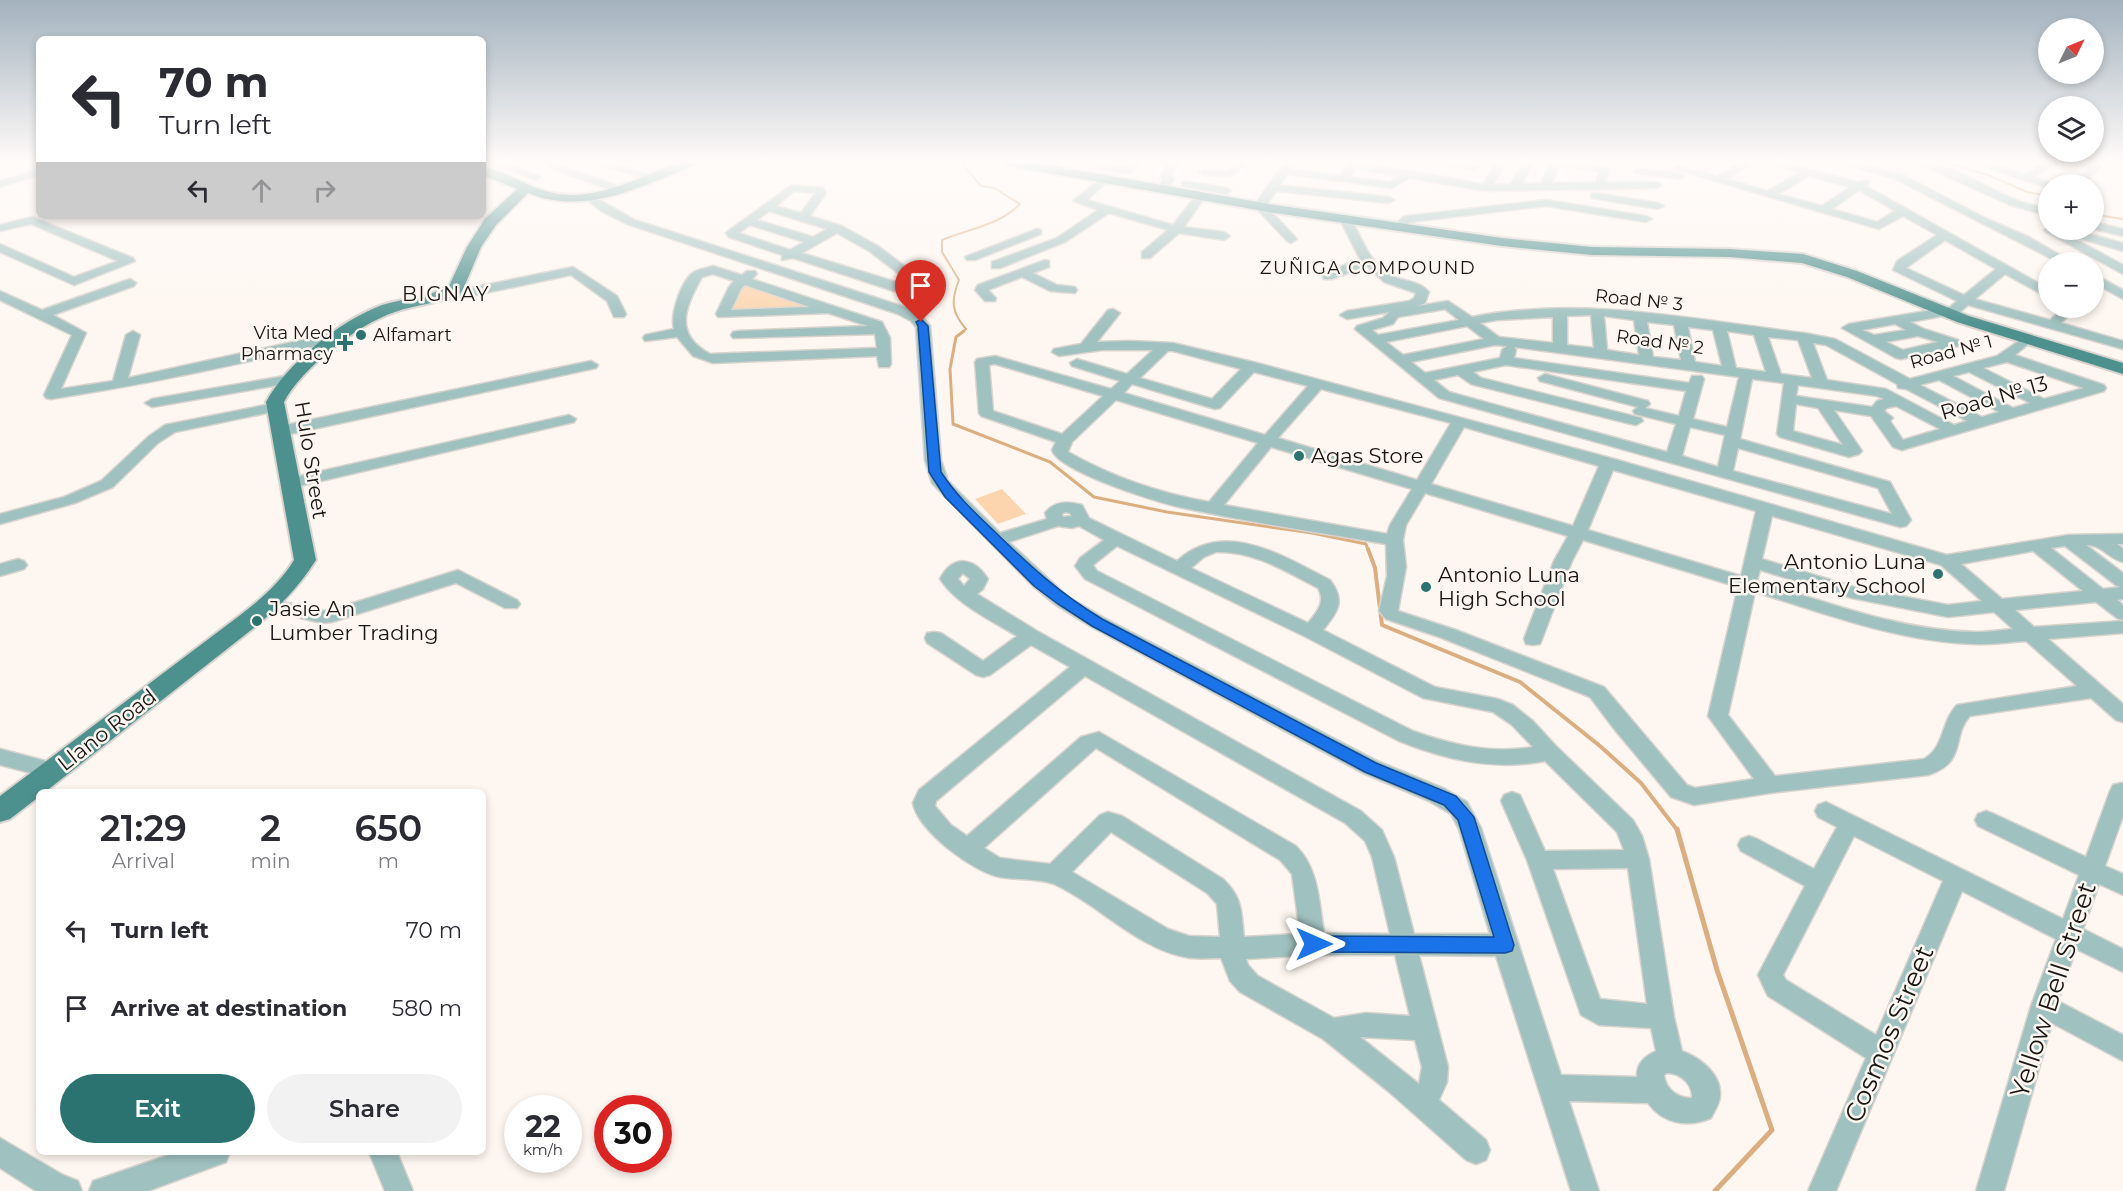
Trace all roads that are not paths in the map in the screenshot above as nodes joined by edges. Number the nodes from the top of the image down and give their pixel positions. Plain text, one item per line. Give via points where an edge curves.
1 (494, 218) edge
2 (623, 218) edge
3 (753, 218) edge
4 (808, 218) edge
5 (1095, 218) edge
6 (1135, 218) edge
7 (1181, 218) edge
8 (1271, 218) edge
9 (1331, 218) edge
10 (1433, 218) edge
11 (1638, 218) edge
12 (1850, 218) edge
13 (1892, 218) edge
14 (1917, 218) edge
15 (1976, 218) edge
16 (1646, 219) dead end
17 (749, 220) junction
18 (1346, 220) junction
19 (1402, 224) junction
20 (0, 228) edge
21 (838, 228) junction
22 (1176, 228) junction
23 (2104, 228) edge
24 (1037, 232) dead end
25 (2123, 233) edge
26 (1946, 234) junction
27 (983, 235) dead end
28 (1224, 236) dead end
29 (1291, 239) dead end
30 (2071, 240) edge
31 (2097, 240) edge
32 (812, 241) junction
33 (1004, 244) junction
34 (2123, 247) edge
35 (0, 248) edge
36 (2047, 252) edge
37 (2092, 252) edge
38 (792, 254) junction
39 (1025, 254) junction
40 (1146, 255) dead end
41 (971, 257) dead end
42 (2104, 258) edge
43 (2104, 259) edge
44 (1366, 260) junction
45 (2123, 263) edge
46 (996, 265) dead end
47 (766, 267) junction
48 (2004, 268) junction
49 (2123, 270) edge
50 (1024, 273) junction
51 (1328, 276) dead end
52 (743, 279) junction
53 (130, 283) dead end
54 (2104, 286) edge
55 (2038, 288) edge
56 (1071, 290) dead end
57 (446, 294) junction
58 (0, 295) edge
59 (2123, 295) edge
60 (990, 298) dead end
61 (1963, 302) junction
62 (836, 310) junction
63 (1944, 311) junction
64 (1113, 312) dead end
65 (1597, 312) junction
66 (1560, 313) junction
67 (619, 314) dead end
68 (723, 314) junction
69 (42, 315) junction
70 (1347, 315) dead end
71 (1640, 317) junction
72 (2060, 318) edge
73 (1897, 320) junction
74 (1471, 322) junction
75 (1680, 322) junction
76 (1719, 327) junction
77 (2051, 327) junction
78 (882, 330) junction
79 (682, 332) junction
80 (1517, 332) junction
81 (1759, 332) junction
82 (1919, 332) junction
83 (133, 334) dead end
84 (1904, 334) junction
85 (738, 335) junction
86 (1804, 337) junction
87 (334, 338) junction
88 (650, 338) dead end
89 (1376, 340) junction
90 (1871, 340) junction
91 (2026, 340) junction
92 (1495, 341) junction
93 (2123, 345) edge
94 (1086, 346) junction
95 (1165, 346) junction
96 (1560, 348) junction
97 (1932, 349) junction
98 (1059, 352) dead end
99 (1595, 353) junction
100 (1851, 354) junction
101 (752, 356) junction
102 (2004, 358) junction
103 (1400, 360) junction
104 (1647, 360) junction
105 (1077, 363) dead end
106 (1498, 363) junction
107 (591, 365) dead end
108 (1252, 366) junction
109 (1694, 367) junction
110 (1970, 367) junction
111 (2123, 369) edge
112 (1461, 370) junction
113 (1730, 371) junction
114 (1590, 374) junction
115 (1748, 374) junction
116 (1939, 374) junction
117 (1421, 378) junction
118 (1561, 378) junction
119 (1775, 378) junction
120 (291, 379) junction
121 (1131, 380) junction
122 (1791, 380) junction
123 (1319, 383) junction
124 (1651, 383) junction
125 (1821, 383) junction
126 (1908, 384) junction
127 (119, 385) junction
128 (1695, 388) junction
129 (1875, 391) junction
130 (1113, 395) junction
131 (2076, 396) junction
132 (1788, 399) junction
133 (1899, 401) junction
134 (419, 402) junction
135 (1560, 402) junction
136 (152, 403) dead end
137 (2044, 405) junction
138 (1824, 406) junction
139 (276, 407) junction
140 (1640, 412) junction
141 (1876, 412) junction
142 (2013, 414) junction
143 (429, 418) dead end
144 (569, 419) dead end
145 (1460, 421) junction
146 (1684, 421) junction
147 (1982, 423) junction
148 (1549, 424) junction
149 (281, 431) junction
150 (1954, 431) junction
151 (1733, 438) junction
152 (1065, 440) junction
153 (1268, 441) junction
154 (1627, 446) junction
155 (1780, 456) junction
156 (1673, 459) junction
157 (1608, 462) junction
158 (1836, 471) junction
159 (1725, 473) junction
160 (291, 483) junction
161 (1421, 486) junction
162 (1773, 487) junction
163 (1828, 502) junction
164 (1213, 508) junction
165 (1766, 508) junction
166 (0, 519) edge
167 (1578, 532) junction
168 (1116, 539) junction
169 (2099, 539) junction
170 (2123, 539) edge
171 (996, 540) junction
172 (1394, 540) junction
173 (2068, 540) junction
174 (2037, 546) junction
175 (2123, 557) edge
176 (1947, 561) junction
177 (1754, 562) junction
178 (18, 565) dead end
179 (1179, 569) junction
180 (0, 570) edge
181 (2123, 582) edge
182 (1748, 584) junction
183 (2123, 594) edge
184 (965, 595) dead end
185 (2101, 597) junction
186 (266, 604) junction
187 (511, 604) dead end
188 (1997, 606) junction
189 (2123, 614) edge
190 (2123, 627) edge
191 (1311, 632) junction
192 (2031, 634) junction
193 (1030, 636) junction
194 (934, 638) dead end
195 (1533, 639) dead end
196 (212, 648) joint
197 (1084, 666) junction
198 (2095, 690) junction
199 (2123, 715) edge
200 (1549, 752) junction
201 (0, 757) edge
202 (54, 771) junction
203 (1770, 784) junction
204 (1512, 801) dead end
205 (2119, 807) edge
206 (0, 811) edge
207 (1826, 811) dead end
208 (1986, 820) dead end
209 (1850, 824) junction
210 (1749, 845) dead end
211 (966, 850) junction
212 (1538, 860) junction
213 (1638, 860) junction
214 (2093, 870) junction
215 (1055, 874) junction
216 (1956, 877) junction
217 (1819, 883) junction
218 (2123, 885) edge
219 (2069, 933) junction
220 (1314, 944) junction
221 (1403, 945) junction
222 (1505, 945) junction
223 (1234, 948) junction
224 (2123, 961) edge
225 (2044, 1006) junction
226 (1661, 1017) junction
227 (1425, 1029) junction
228 (1332, 1031) junction
229 (2123, 1049) edge
230 (1881, 1053) junction
231 (1671, 1060) junction
232 (1551, 1088) junction
233 (1654, 1090) junction
234 (1420, 1103) junction
235 (1476, 1150) dead end
236 (0, 1152) edge
237 (208, 1155) edge
238 (384, 1155) edge
239 (68, 1191) edge
240 (103, 1191) edge
241 (399, 1191) edge
242 (1585, 1191) edge
243 (1822, 1191) edge
244 (1990, 1191) edge

1 - 57 main road via 474,247 459,286
2 - 47 street
3 - 17 street
4 - 21 street
5 - 39 street via 1061,240
6 - 22 street
7 - 22 street
8 - 29 street
9 - 18 main road
10 - 19 street
11 - 16 street
12 - 13 street via 1879,226
14 - 26 street
15 - 36 street
17 - 32 street
17 - 38 street via 732,235
18 - 19 main road
18 - 44 street
19 - 63 main road via 1559,248 1792,257 1852,274
20 - 35 street via 26,219 129,261 74,282
21 - 32 street
21 - 38 street via 884,254 913,278 891,285
22 - 28 street
22 - 40 street
23 - 25 street
24 - 33 street
26 - 48 street
26 - 61 street via 1898,268
27 - 33 street
30 - 37 street
31 - 34 street
32 - 38 street
33 - 39 street
33 - 41 street
38 - 47 street
39 - 46 street
39 - 50 street via 1046,264
42 - 45 street
43 - 49 street
44 - 51 street
44 - 70 street via 1388,279 1423,292 1420,300 1412,304
47 - 52 street
47 - 171 street via 903,311 921,322 935,472 949,494
48 - 55 street
48 - 61 street
50 - 56 street via 1054,288
50 - 60 street via 982,288
52 - 62 street
52 - 68 street
52 - 79 street via 713,270 697,275 679,310
53 - 69 street
54 - 59 street
57 - 67 street via 573,271 612,299
57 - 87 main road, Hulo Street via 375,313
58 - 69 street
61 - 63 street via 1961,307
61 - 77 street
62 - 68 street
62 - 78 street
63 - 73 street
63 - 91 main road
64 - 94 street
65 - 66 street, Road № 3
65 - 71 street, Road № 3
65 - 99 street
66 - 80 street, Road № 3
66 - 96 street
68 - 85 street
69 - 127 street via 79,333 51,395
71 - 75 street, Road № 3
71 - 104 street
72 - 77 street
73 - 82 street
73 - 90 street via 1849,327
74 - 80 street, Road № 3 via 1497,316
74 - 89 street, Road № 3
74 - 89 street via 1446,305 1394,314 1388,321 1362,329
74 - 92 street
75 - 76 street, Road № 3
75 - 109 street
76 - 81 street, Road № 3
76 - 113 street
77 - 93 street
78 - 85 street
78 - 101 street via 884,358
79 - 88 street
79 - 101 street via 698,355 713,359
80 - 92 street, Road № 2
80 - 96 street, Road № 2
80 - 106 street
81 - 86 street, Road № 3
81 - 119 street
82 - 84 street
82 - 97 street via 1953,343
83 - 127 street
84 - 90 street
84 - 97 street
85 - 101 street
86 - 100 street, Road № 3 via 1830,342
86 - 125 street
87 - 120 main road, Hulo Street
87 - 127 street
89 - 103 street
90 - 97 street via 1903,355
91 - 102 street, Road № 1
91 - 111 main road
92 - 103 street
94 - 95 street
94 - 98 street
95 - 108 street
95 - 121 street
96 - 99 street, Road № 2
99 - 104 street, Road № 2
99 - 114 street
100 - 126 street, Road № 3
100 - 129 street
102 - 110 street, Road № 1
102 - 131 street
102 - 131 street, Road № 13 via 2099,388
103 - 117 street
104 - 109 street, Road № 2
105 - 121 street
106 - 112 street
106 - 118 street
107 - 134 street
108 - 121 street via 1215,405
108 - 123 street
109 - 113 street, Road № 2
109 - 128 street
110 - 116 street, Road № 1
110 - 137 street
112 - 117 street
112 - 135 street via 1476,381
113 - 115 street, Road № 2
114 - 118 street
114 - 124 street
115 - 119 street, Road № 2
115 - 151 street
116 - 126 street, Road № 1
116 - 142 street
117 - 148 street via 1444,395
118 - 135 street
118 - 140 street
119 - 122 street, Road № 2
120 - 136 street
120 - 139 main road, Hulo Street via 278,394
121 - 130 street
122 - 125 street, Road № 2
122 - 132 street
123 - 145 street
123 - 153 street
124 - 128 street
124 - 140 street
125 - 129 street, Road № 2
126 - 129 street, Road № 1
126 - 147 street, Road № 3
128 - 146 street
129 - 133 street
130 - 152 street
130 - 152 street via 995,360 982,362 986,413
130 - 153 street
131 - 137 street, Road № 13
132 - 138 street
132 - 138 street via 1784,432 1787,435 1854,451
133 - 141 street via 1882,404
133 - 150 street
134 - 143 street
134 - 149 street
135 - 140 street
135 - 148 street
137 - 142 street, Road № 13
138 - 141 street
139 - 149 main road, Hulo Street
139 - 166 street via 170,428 105,485 45,508
140 - 146 street
140 - 154 street
141 - 150 street, Road № 13 via 1903,439
142 - 147 street, Road № 13
144 - 160 street
145 - 157 street
145 - 161 street
146 - 151 street
146 - 156 street
147 - 150 street, Road № 13
148 - 154 street
149 - 160 main road, Hulo Street
151 - 155 street
151 - 159 street
152 - 164 street via 1060,454 1097,475 1179,502
153 - 161 street
153 - 164 street
154 - 156 street
155 - 158 street
155 - 162 street
156 - 159 street
157 - 165 street
157 - 167 street
158 - 163 street
158 - 163 street via 1886,487 1903,520
159 - 162 street
160 - 186 main road, Hulo Street via 305,560 293,579
161 - 167 street
161 - 172 street
162 - 163 street
164 - 172 street
165 - 176 street
165 - 177 street
167 - 182 street
167 - 195 street
168 - 171 street via 1080,520 1079,510 1067,506 1055,510 1053,516 1057,521
168 - 179 street
168 - 200 street via 1086,562 1084,566 1091,575 1406,736 1465,756 1510,759
169 - 170 street
169 - 173 street
169 - 175 street
171 - 222 street via 1039,582 1080,613 1370,767 1450,801 1466,817
172 - 203 street via 1398,553 1388,610 1392,615 1597,692 1686,795 1694,797
173 - 174 street
173 - 181 street
174 - 176 street
174 - 185 street
176 - 188 street
177 - 182 street
177 - 188 street via 1907,604 1948,611
178 - 180 street
179 - 191 street
179 - 191 street via 1206,549 1238,548 1266,556 1324,584 1332,596
182 - 192 street via 1917,632 1976,638
182 - 203 street via 1718,716
183 - 185 street
184 - 193 street
185 - 188 street
185 - 189 street
186 - 187 street via 332,616 458,576
186 - 196 main road, Hulo Street
188 - 192 street
190 - 192 street
191 - 200 street via 1430,693 1507,710
192 - 198 street
193 - 194 street via 983,670
193 - 197 street
196 - 202 main road, Llano Road
197 - 211 street via 927,796 925,809
197 - 221 street via 1365,826 1380,845
198 - 199 street
198 - 203 street via 1964,710 1959,713 1951,742 1940,762 1928,767
200 - 213 street via 1625,826
201 - 202 street
202 - 206 main road, Llano Road
204 - 212 street
205 - 214 street, Yellow Bell Street
207 - 209 street
208 - 214 street
209 - 216 street
209 - 217 street
210 - 217 street
211 - 215 street via 998,867
211 - 220 street via 1088,742 1099,740 1288,853 1304,874
212 - 213 street
212 - 226 street via 1590,1007 1599,1013
213 - 226 street
214 - 218 street
214 - 219 street, Yellow Bell Street
215 - 223 street via 1160,937 1189,947
215 - 223 street via 1104,824 1114,822 1221,891 1229,904
216 - 219 street
216 - 230 street, Cosmos Street
217 - 230 street via 1770,975 1772,981 1777,988
219 - 224 street
219 - 225 street, Yellow Bell Street
220 - 221 street
220 - 223 street
221 - 222 street
221 - 227 street
222 - 232 street
223 - 228 street via 1234,962 1249,984
225 - 229 street
225 - 244 street, Yellow Bell Street
226 - 231 street
227 - 228 street via 1368,1026
227 - 234 street via 1436,1078
228 - 234 street
230 - 243 street, Cosmos Street
231 - 233 street via 1654,1065 1650,1072
231 - 233 street via 1697,1074 1707,1089 1706,1104 1694,1112 1676,1109
232 - 233 street
232 - 242 street
234 - 235 street
236 - 239 street
237 - 240 street
238 - 241 street

